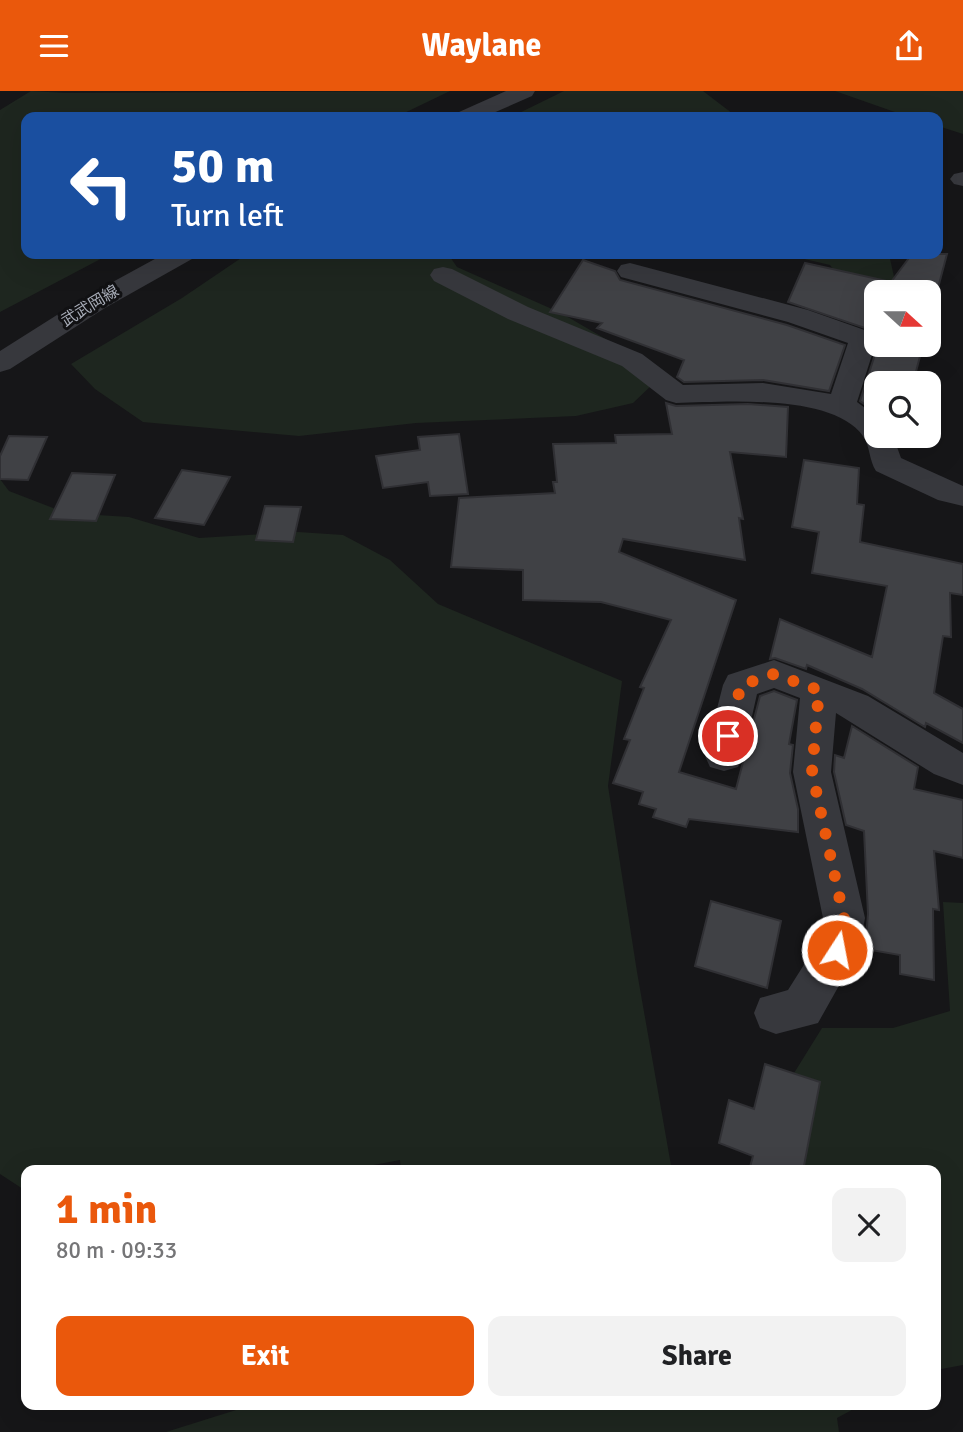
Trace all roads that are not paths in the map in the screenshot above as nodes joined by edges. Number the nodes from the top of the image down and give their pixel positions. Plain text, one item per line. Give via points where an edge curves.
1 (524, 91) edge
2 (478, 112) edge
3 (174, 259) edge
4 (630, 271) dead end
5 (443, 275) dead end
6 (0, 363) edge
7 (842, 405) junction
8 (864, 423) edge
9 (882, 448) edge
10 (963, 496) edge
11 (819, 690) junction
12 (724, 756) dead end
13 (963, 769) edge
14 (776, 1013) dead end

1 - 2 street
3 - 6 street, 武武岡線
4 - 7 street via 798,316 863,339
5 - 7 street via 518,313 632,360 676,394 764,392
7 - 8 street
9 - 10 street via 887,464
11 - 12 street via 774,674 741,685
11 - 13 street
11 - 14 street via 812,772 844,918 837,950 802,1008

